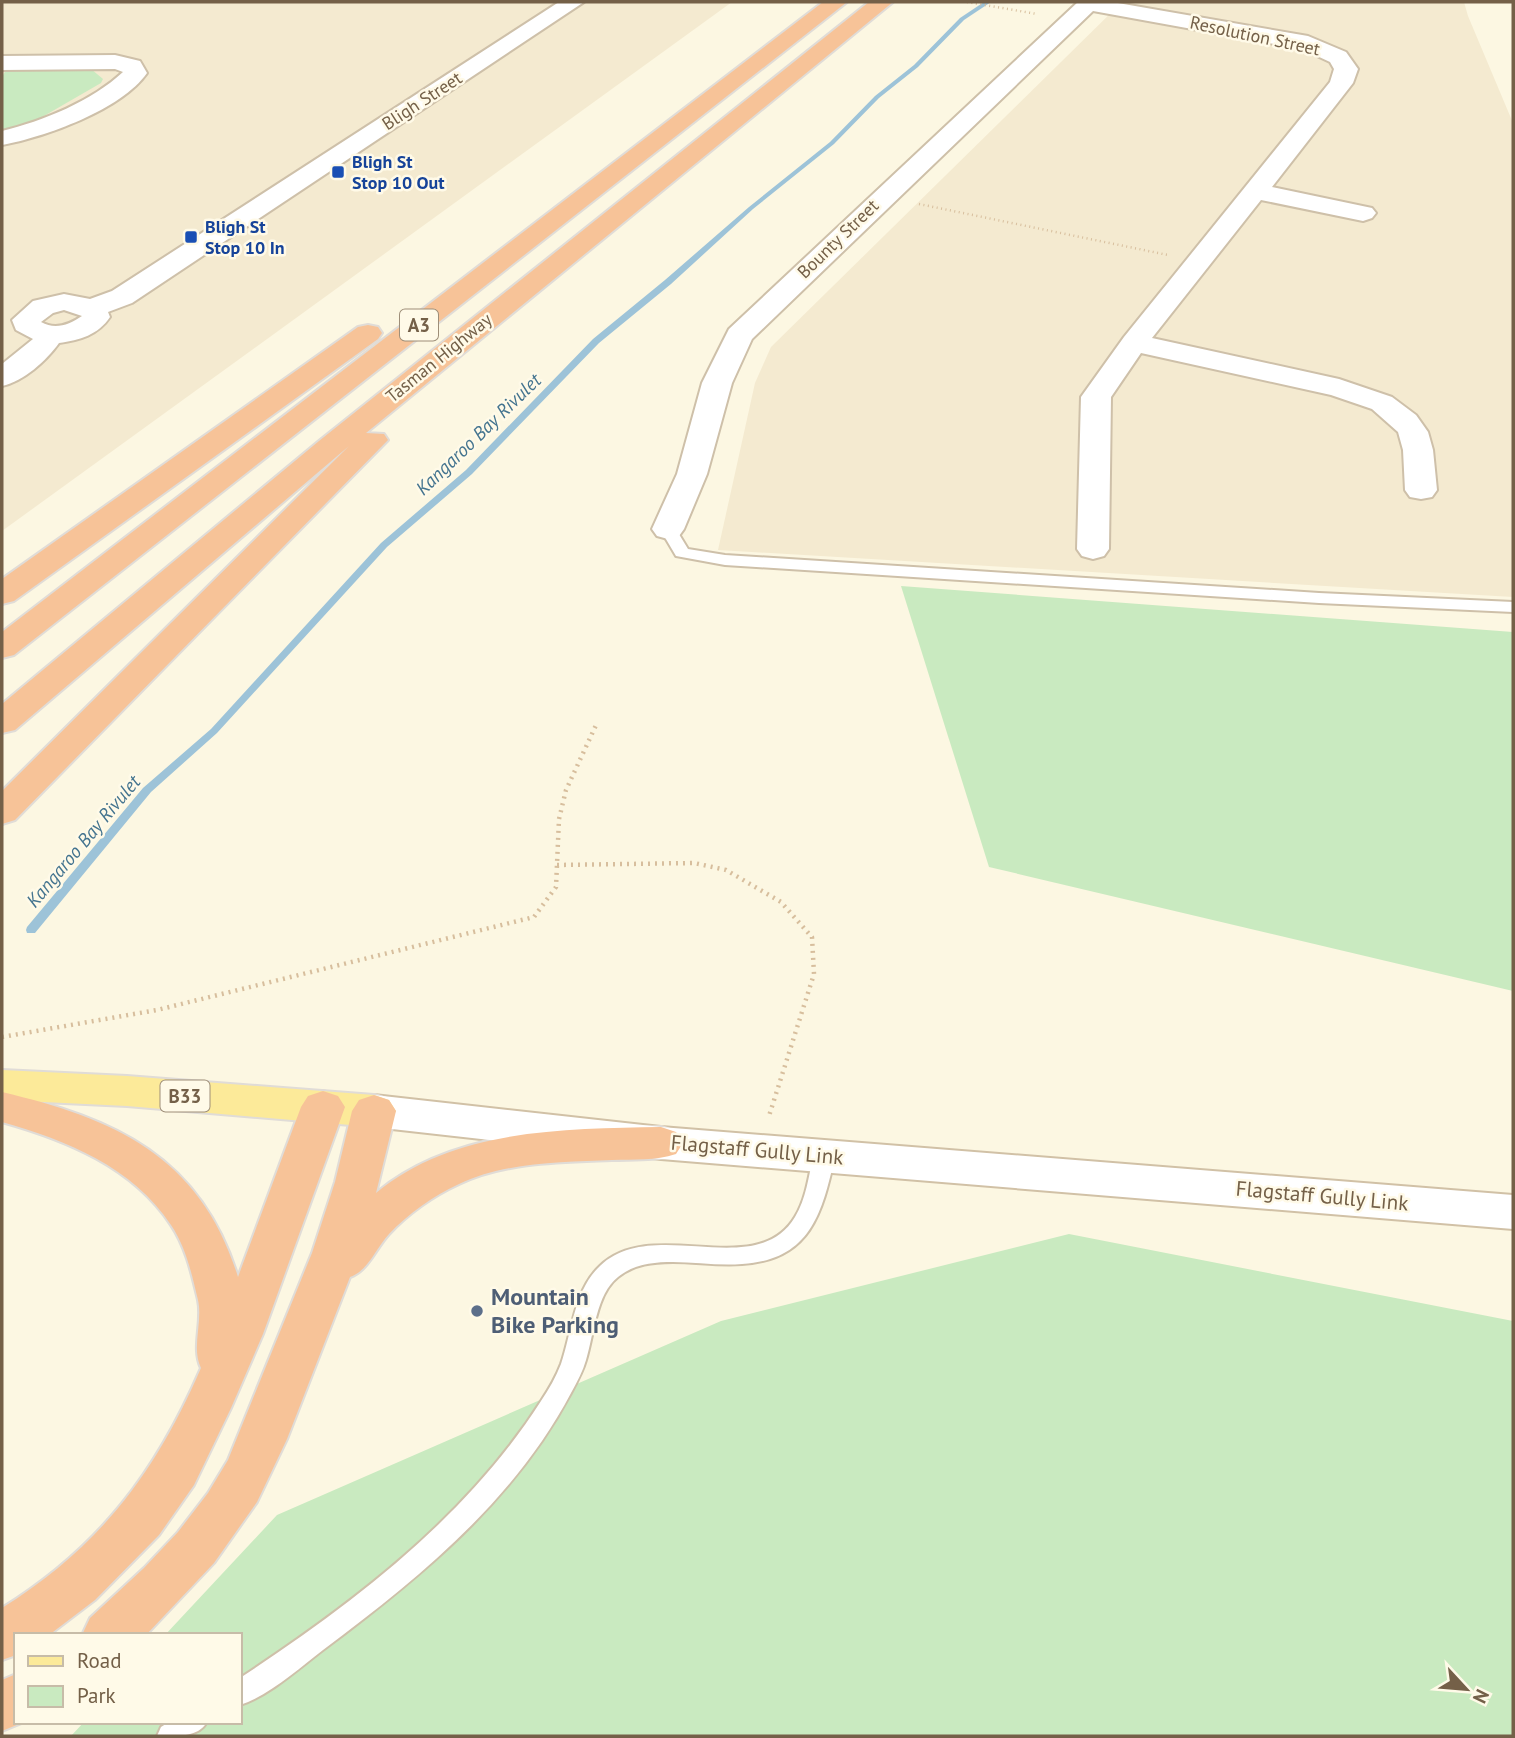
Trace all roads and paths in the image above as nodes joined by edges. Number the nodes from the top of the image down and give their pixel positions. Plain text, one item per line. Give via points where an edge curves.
1 (536, 2) edge
2 (836, 2) edge
3 (882, 2) edge
4 (967, 2) edge
5 (1089, 3) edge
6 (568, 5) edge
7 (1009, 9) dead end
8 (808, 23) junction
9 (2, 63) edge
10 (2, 138) edge
11 (1255, 191) junction
12 (883, 196) junction
13 (1363, 213) dead end
14 (558, 261) junction
15 (1199, 261) junction
16 (2, 304) edge
17 (92, 308) junction
18 (34, 311) junction
19 (51, 334) junction
20 (1134, 343) junction
21 (2, 377) edge
22 (1420, 490) dead end
23 (668, 529) joint
24 (1093, 549) dead end
25 (2, 594) edge
26 (1513, 607) edge
27 (2, 648) edge
28 (2, 722) edge
29 (597, 723) dead end
30 (2, 813) edge
31 (557, 865) junction
32 (2, 1037) edge
33 (2, 1085) edge
34 (2, 1107) edge
35 (323, 1107) junction
36 (374, 1111) junction
37 (660, 1143) junction
38 (758, 1150) junction
39 (824, 1156) junction
40 (1513, 1212) edge
41 (302, 1341) junction
42 (201, 1421) junction
43 (111, 1633) edge
44 (2, 1636) edge
45 (242, 1692) edge
46 (190, 1724) edge
47 (172, 1736) edge

1 - 6 street
2 - 8 highway, Tasman Highway / A3
3 - 14 highway, Tasman Highway / A3
4 - 7 path
5 - 11 street, Resolution Street via 1296,40 1330,51 1344,63 1340,83
5 - 12 street, Bounty Street
6 - 17 street, Bligh Street via 122,297
8 - 25 highway
8 - 27 highway, Tasman Highway / A3
9 - 10 street via 142,63 131,78 61,119
11 - 13 street
11 - 15 street, Resolution Street
12 - 15 path
12 - 23 street, Bounty Street via 752,321 732,347 692,474
14 - 28 highway, Tasman Highway / A3
14 - 30 highway
15 - 20 street, Resolution Street
16 - 18 street
17 - 18 street via 64,302
17 - 19 street via 96,317 85,328
18 - 19 street via 26,320 29,328
19 - 21 street via 38,351
20 - 22 street via 1339,388 1382,403 1413,432
20 - 24 street, Resolution Street via 1096,397
23 - 26 lane via 682,553 725,560
29 - 31 path via 566,790
31 - 32 path via 556,887 534,917 158,1010
31 - 38 path via 694,863 726,870 781,902 812,937 814,974
33 - 35 main road, Flagstaff Gully Link / B33
34 - 42 highway via 51,1119 119,1149 184,1205 203,1235 224,1320 219,1366
35 - 36 main road, Flagstaff Gully Link / B33
35 - 42 highway via 237,1340
36 - 37 street, Flagstaff Gully Link
36 - 41 highway via 363,1164
37 - 38 street, Flagstaff Gully Link
37 - 41 highway via 510,1152 425,1180 390,1203 356,1240
38 - 39 street, Flagstaff Gully Link
39 - 40 street, Flagstaff Gully Link
39 - 45 lane via 803,1224 768,1252 745,1256 646,1252 627,1257 607,1272 592,1301 571,1370 527,1443 471,1513 365,1603
41 - 43 highway via 239,1488 185,1560
42 - 44 highway via 177,1468 117,1547 74,1588
46 - 47 lane

